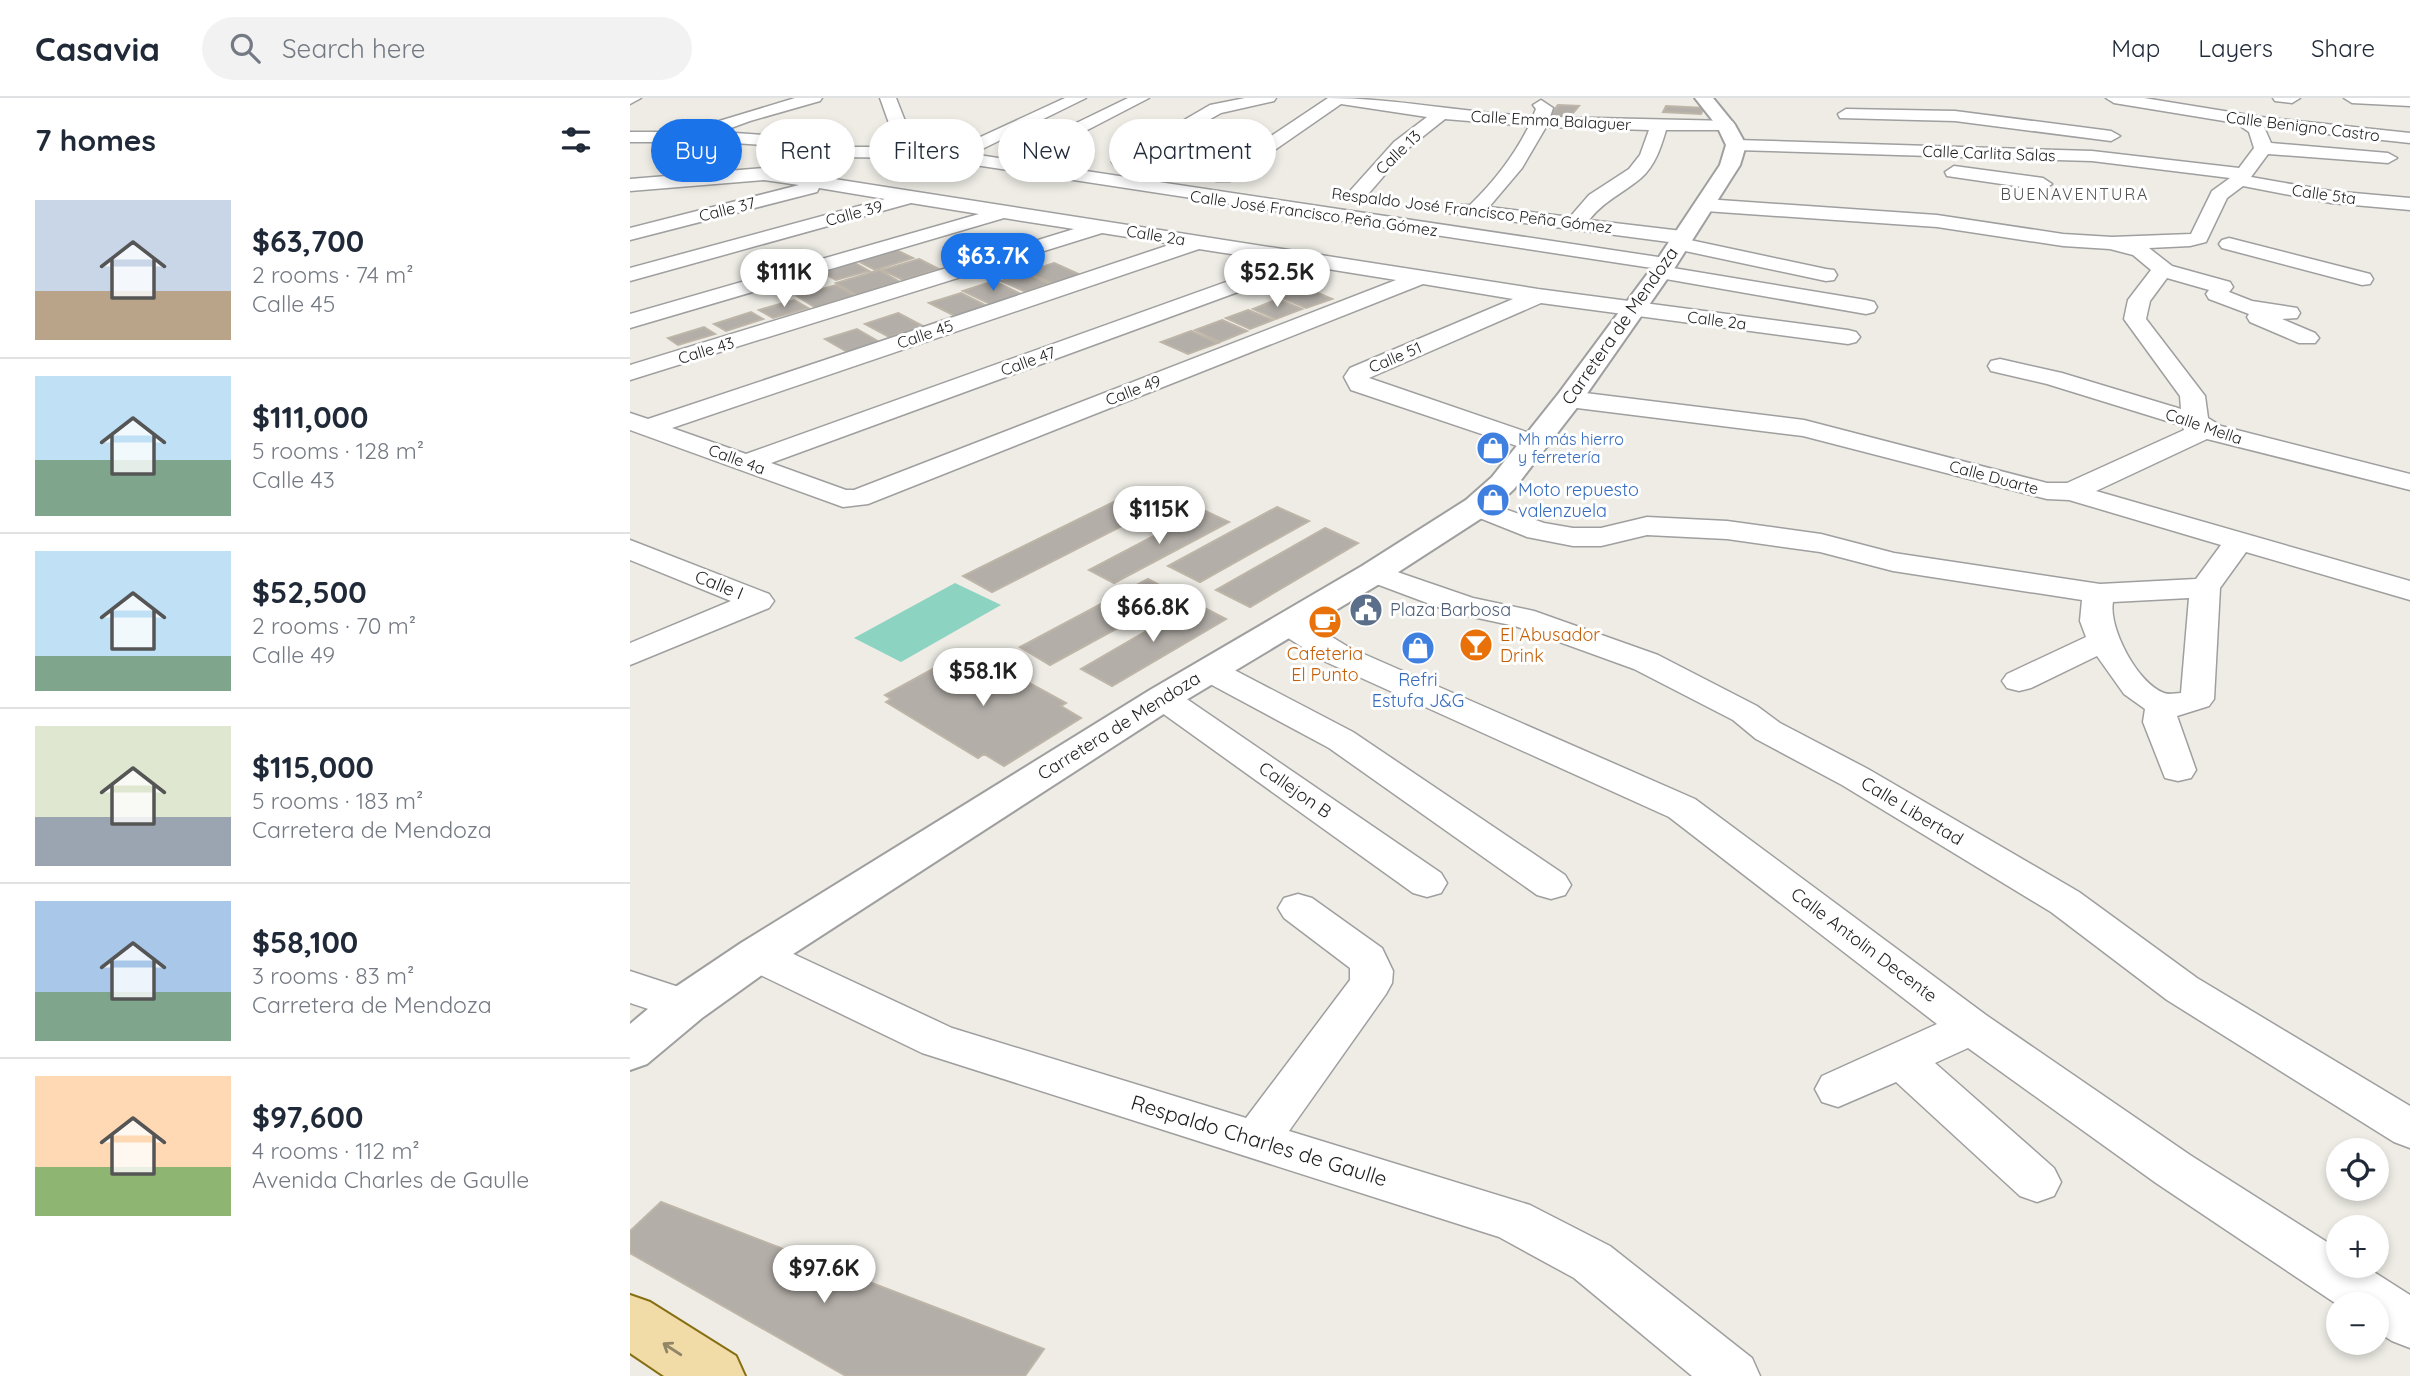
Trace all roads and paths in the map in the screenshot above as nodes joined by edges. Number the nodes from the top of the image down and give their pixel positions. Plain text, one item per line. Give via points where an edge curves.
1 (814, 98) edge
2 (888, 98) edge
3 (1075, 98) edge
4 (1141, 98) edge
5 (1268, 98) edge
6 (1337, 98) edge
7 (1704, 98) edge
8 (2114, 98) edge
9 (2281, 98) edge
10 (2292, 98) edge
11 (2352, 98) edge
12 (2410, 102) edge
13 (1524, 103) dead end
14 (1443, 113) junction
15 (1846, 114) dead end
16 (739, 119) edge
17 (896, 119) edge
18 (1196, 119) edge
19 (2241, 119) junction
20 (2137, 120) dead end
21 (1095, 121) edge
22 (1540, 122) junction
23 (1658, 125) junction
24 (1731, 135) junction
25 (630, 137) edge
26 (651, 137) edge
27 (2126, 138) dead end
28 (2410, 138) edge
29 (742, 139) edge
30 (1276, 140) edge
31 (984, 141) edge
32 (1817, 148) junction
33 (869, 156) edge
34 (2250, 159) junction
35 (2410, 160) edge
36 (984, 163) edge
37 (2290, 169) dead end
38 (742, 176) edge
39 (670, 182) edge
40 (688, 182) edge
41 (894, 182) edge
42 (825, 184) junction
43 (2043, 184) dead end
44 (630, 185) edge
45 (874, 190) junction
46 (1350, 194) joint
47 (916, 196) junction
48 (630, 197) edge
49 (1382, 199) dead end
50 (2410, 204) edge
51 (1705, 205) junction
52 (1435, 206) dead end
53 (1007, 212) junction
54 (1474, 212) junction
55 (1576, 223) junction
56 (1103, 226) junction
57 (630, 234) edge
58 (2195, 237) junction
59 (1200, 242) junction
60 (2112, 243) junction
61 (2229, 244) junction
62 (2302, 247) dead end
63 (1671, 254) junction
64 (1309, 259) junction
65 (2162, 270) junction
66 (630, 275) edge
67 (1826, 275) dead end
68 (1423, 277) junction
69 (2362, 279) dead end
70 (1538, 296) junction
71 (1866, 307) dead end
72 (2253, 308) junction
73 (1633, 309) junction
74 (2290, 313) dead end
75 (630, 321) edge
76 (1848, 337) dead end
77 (2307, 338) dead end
78 (2000, 366) dead end
79 (630, 373) edge
80 (1569, 399) junction
81 (2193, 421) junction
82 (640, 424) edge
83 (1535, 444) junction
84 (747, 463) junction
85 (2410, 482) edge
86 (2071, 492) junction
87 (843, 499) joint
88 (1477, 507) junction
89 (2239, 541) junction
90 (630, 549) edge
91 (1374, 573) junction
92 (2205, 588) junction
93 (2410, 591) edge
94 (2100, 593) junction
95 (1287, 624) junction
96 (2104, 641) junction
97 (630, 655) edge
98 (1209, 670) junction
99 (2019, 681) dead end
100 (1163, 698) junction
101 (2169, 705) junction
102 (2178, 770) dead end
103 (1427, 883) dead end
104 (1551, 885) dead end
105 (1298, 908) dead end
106 (757, 955) junction
107 (630, 987) edge
108 (685, 1005) junction
109 (1971, 1027) junction
110 (630, 1051) edge
111 (1901, 1060) junction
112 (1838, 1090) dead end
113 (2410, 1129) edge
114 (1257, 1139) junction
115 (2037, 1182) dead end
116 (630, 1321) edge
117 (2410, 1324) edge
118 (715, 1376) edge
119 (1733, 1376) edge

1 - 16 street
2 - 17 street
3 - 31 street
4 - 21 street
5 - 18 street via 1216,109
6 - 14 street, Calle Emma Balaguer
6 - 30 street
7 - 24 street
8 - 19 street, Calle Benigno Castro
9 - 10 street
11 - 12 street
13 - 22 street via 1544,106
14 - 22 street, Calle Emma Balaguer
14 - 46 street, Calle 13
15 - 27 street via 1955,116
19 - 28 street, Calle Benigno Castro
19 - 34 street via 2254,125
20 - 34 street
22 - 23 street, Calle Emma Balaguer
22 - 54 street via 1499,188
23 - 24 street, Calle Emma Balaguer
23 - 55 street via 1649,155 1636,173 1596,199
24 - 32 street, Calle Carlita Salas
24 - 51 street, Carretera de Mendoza via 1730,165
25 - 26 street, Calle José Francisco Peña Gómez
29 - 33 street, Calle José Francisco Peña Gómez
32 - 34 street, Calle Carlita Salas
32 - 43 street via 1833,155
34 - 35 street
34 - 37 street
34 - 50 street, Calle 5ta via 2331,197
34 - 58 street via 2219,195
36 - 63 street, Calle José Francisco Peña Gómez
38 - 42 street, Calle 2a via 764,174
39 - 44 street, Calle 2a
40 - 48 street
41 - 45 street
42 - 45 street, Calle 2a
42 - 57 street, Calle 37
45 - 47 street, Calle 2a
46 - 49 street, Respaldo José Francisco Peña Gómez
47 - 53 street, Calle 2a
47 - 66 street, Calle 39
51 - 60 street via 1937,221
51 - 63 street, Carretera de Mendoza
52 - 54 street, Respaldo José Francisco Peña Gómez
53 - 56 street, Calle 2a
53 - 75 street
54 - 55 street, Respaldo José Francisco Peña Gómez
55 - 63 street, Respaldo José Francisco Peña Gómez
56 - 59 street, Calle 2a
56 - 79 street, Calle 43
58 - 60 street
58 - 61 street
59 - 64 street, Calle 2a
59 - 82 street, Calle 45
60 - 65 street via 2140,251
61 - 62 street
61 - 69 street
63 - 67 street
63 - 71 street
63 - 73 street, Carretera de Mendoza
64 - 68 street, Calle 2a
64 - 84 street, Calle 47
65 - 72 street via 2222,287 2217,294
65 - 81 street via 2139,300 2135,319 2193,396
68 - 70 street, Calle 2a
68 - 87 street, Calle 49 via 858,498
70 - 73 street, Calle 2a
70 - 83 street, Calle 51 via 1356,377 1360,385
72 - 74 street
72 - 77 street via 2258,316
73 - 76 street, Calle 2a
73 - 80 street, Carretera de Mendoza
78 - 81 street, Calle Mella
80 - 83 street, Carretera de Mendoza
80 - 86 street, Calle Duarte via 1804,428 2048,491
81 - 85 street, Calle Mella via 2212,432
81 - 86 street via 2197,434
82 - 84 street, Calle 4a
83 - 88 street, Carretera de Mendoza
84 - 87 street, Calle 4a
86 - 89 street, Calle Duarte
88 - 91 street, Carretera de Mendoza
88 - 94 street via 1537,531 1573,537 1601,537 1647,526 1727,530 1821,543 1893,562
89 - 92 street
89 - 93 street, Calle Duarte
90 - 97 street, Calle I via 758,601
91 - 95 street, Carretera de Mendoza
91 - 113 street, Calle Libertad via 1465,606 1523,618 1646,662 1745,712 1768,731 1856,777 2065,902 2182,989
92 - 94 street
92 - 101 street via 2197,699
94 - 96 street via 2096,617
95 - 98 street, Carretera de Mendoza
95 - 109 street, Calle Antolin Decente via 1338,655 1682,808
96 - 99 street
96 - 101 street via 2149,699
98 - 100 street, Carretera de Mendoza
98 - 104 street via 1341,740
100 - 103 street, Callejon B
100 - 106 street, Carretera de Mendoza
101 - 102 street via 2160,722
105 - 114 street via 1367,959 1371,983
106 - 108 street, Carretera de Mendoza
106 - 114 street, Respaldo Charles de Gaulle via 938,1041
107 - 108 street
108 - 110 street, Carretera de Mendoza
109 - 111 street
109 - 117 street, Calle Antolin Decente via 2173,1169
111 - 112 street
111 - 115 street
114 - 119 street, Respaldo Charles de Gaulle via 1513,1220 1592,1262
118 -> 116 main road

